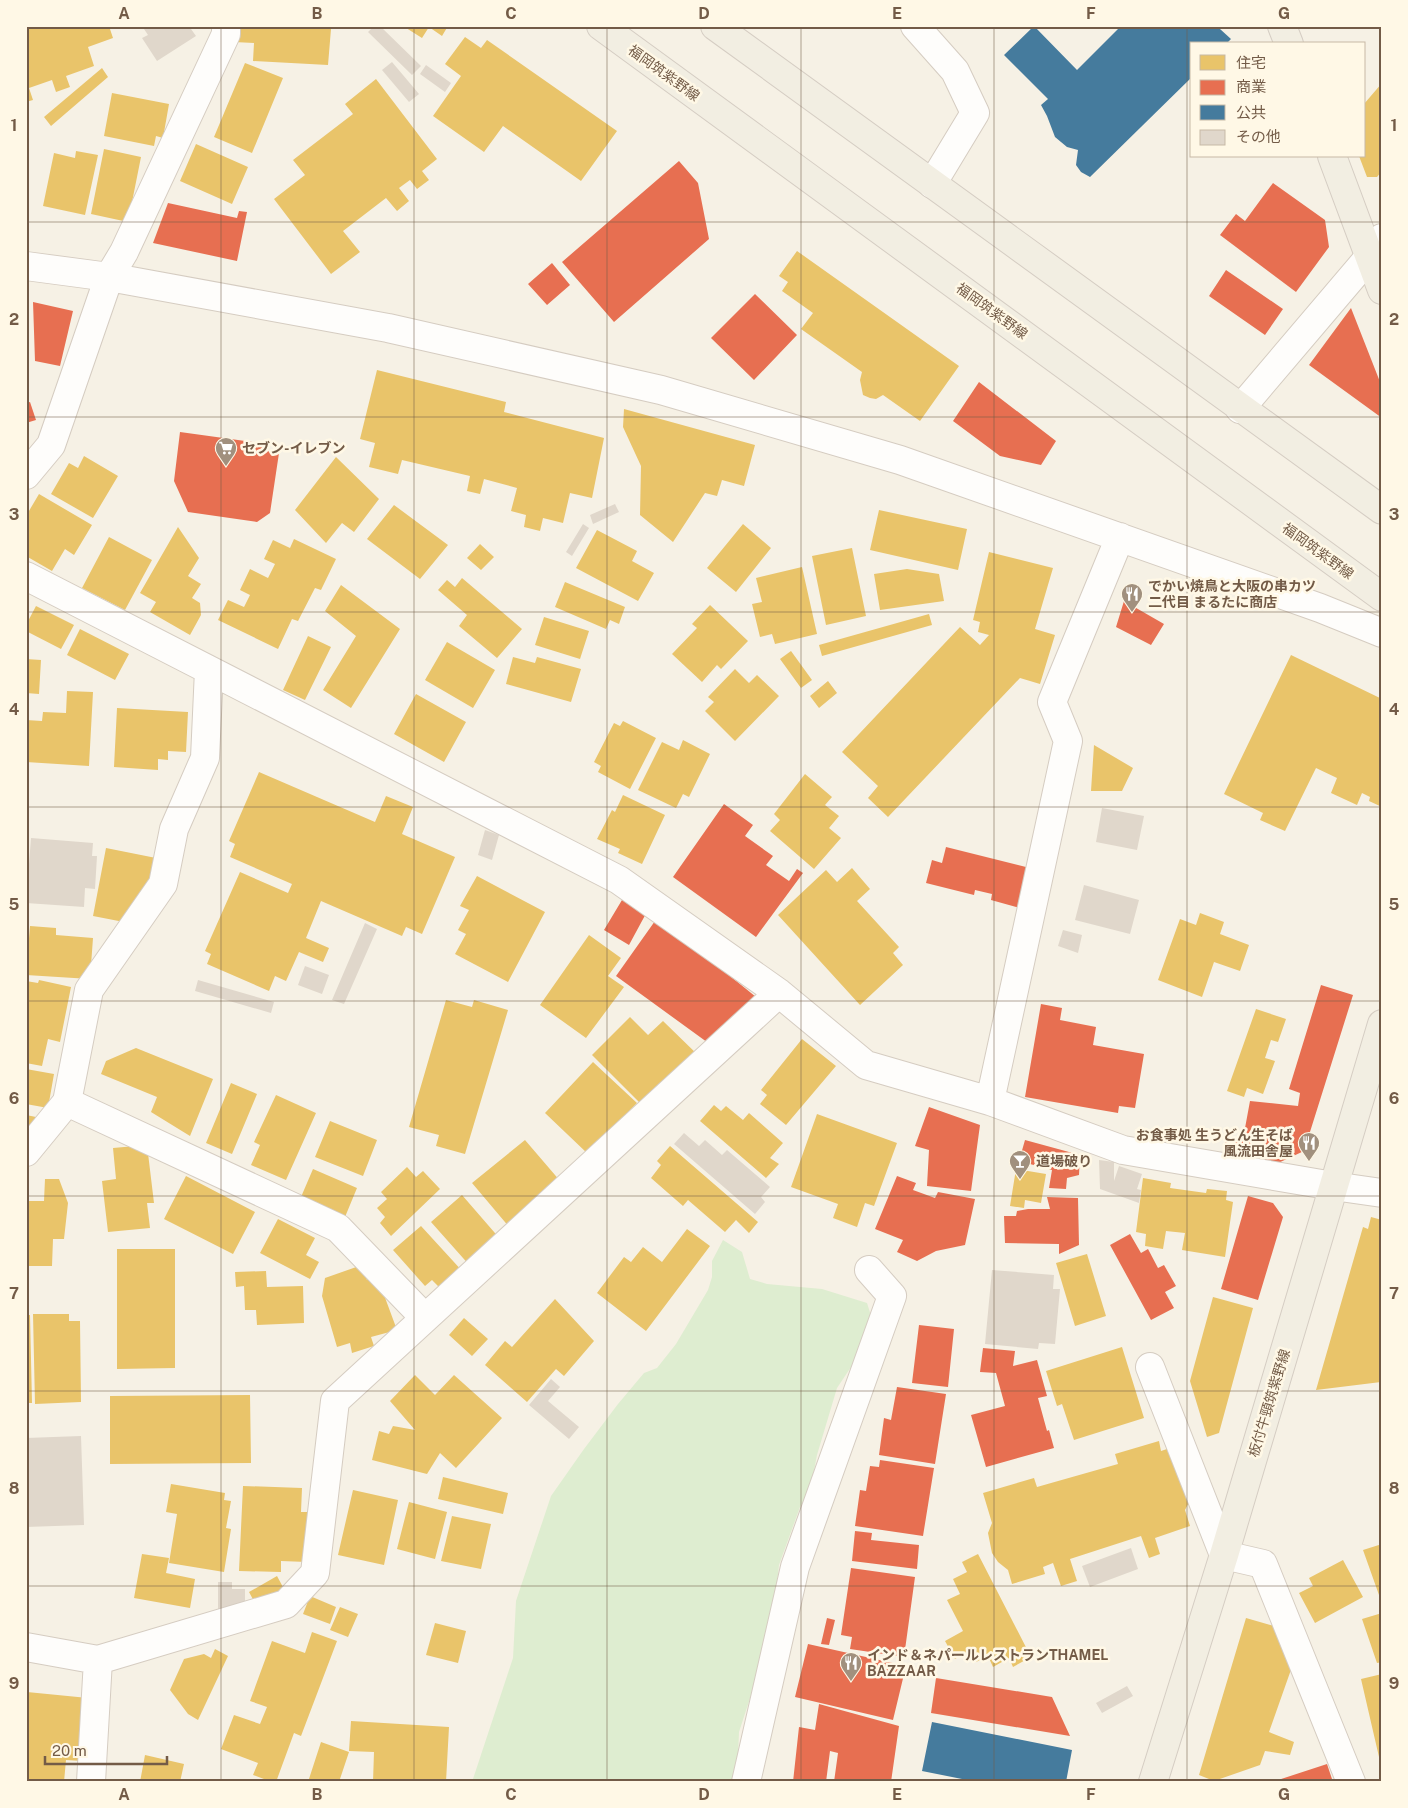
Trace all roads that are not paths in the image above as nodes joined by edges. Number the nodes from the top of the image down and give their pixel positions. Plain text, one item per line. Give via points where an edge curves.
1 (226, 26) edge
2 (601, 26) edge
3 (715, 26) edge
4 (915, 26) edge
5 (1282, 26) edge
6 (1288, 42) edge
7 (1333, 158) edge
8 (932, 184) junction
9 (1376, 247) edge
10 (26, 266) edge
11 (110, 277) junction
12 (1382, 290) edge
13 (1240, 409) junction
14 (26, 476) edge
15 (1382, 510) edge
16 (1120, 537) junction
17 (26, 576) edge
18 (1382, 597) edge
19 (1382, 633) edge
20 (209, 670) junction
21 (779, 993) junction
22 (1382, 1024) edge
23 (990, 1101) junction
24 (67, 1102) junction
25 (26, 1152) edge
26 (1333, 1186) junction
27 (1382, 1193) edge
28 (869, 1270) dead end
29 (424, 1318) junction
30 (1150, 1367) dead end
31 (1224, 1555) junction
32 (26, 1647) edge
33 (98, 1660) junction
34 (91, 1782) edge
35 (746, 1782) edge
36 (1153, 1782) edge
37 (1351, 1782) edge

1 - 11 street via 226,34
2 - 18 main road, 福岡筑紫野線
3 - 8 main road
4 - 8 street via 955,71 975,113
5 - 6 main road
7 - 9 main road
8 - 13 main road
9 - 12 main road
9 - 13 street
10 - 11 street
11 - 14 street via 51,445
11 - 16 street via 388,328 661,390 900,460
13 - 15 main road
16 - 19 street
16 - 23 street via 1052,702 1068,740
17 - 20 street
20 - 21 street via 619,880
20 - 24 street via 205,758 174,829 163,884 89,990
21 - 23 street via 866,1065
21 - 29 street
22 - 26 main road, 板付牛頸筑紫野線
23 - 26 street via 1123,1150
24 - 25 street
24 - 29 street via 338,1228
26 - 27 street
26 - 31 main road, 板付牛頸筑紫野線
28 - 35 street via 892,1296 795,1567
29 - 33 street via 335,1401 314,1573 286,1604
30 - 31 street
31 - 36 main road, 板付牛頸筑紫野線
31 - 37 street via 1263,1564
32 - 33 street
33 - 34 street

